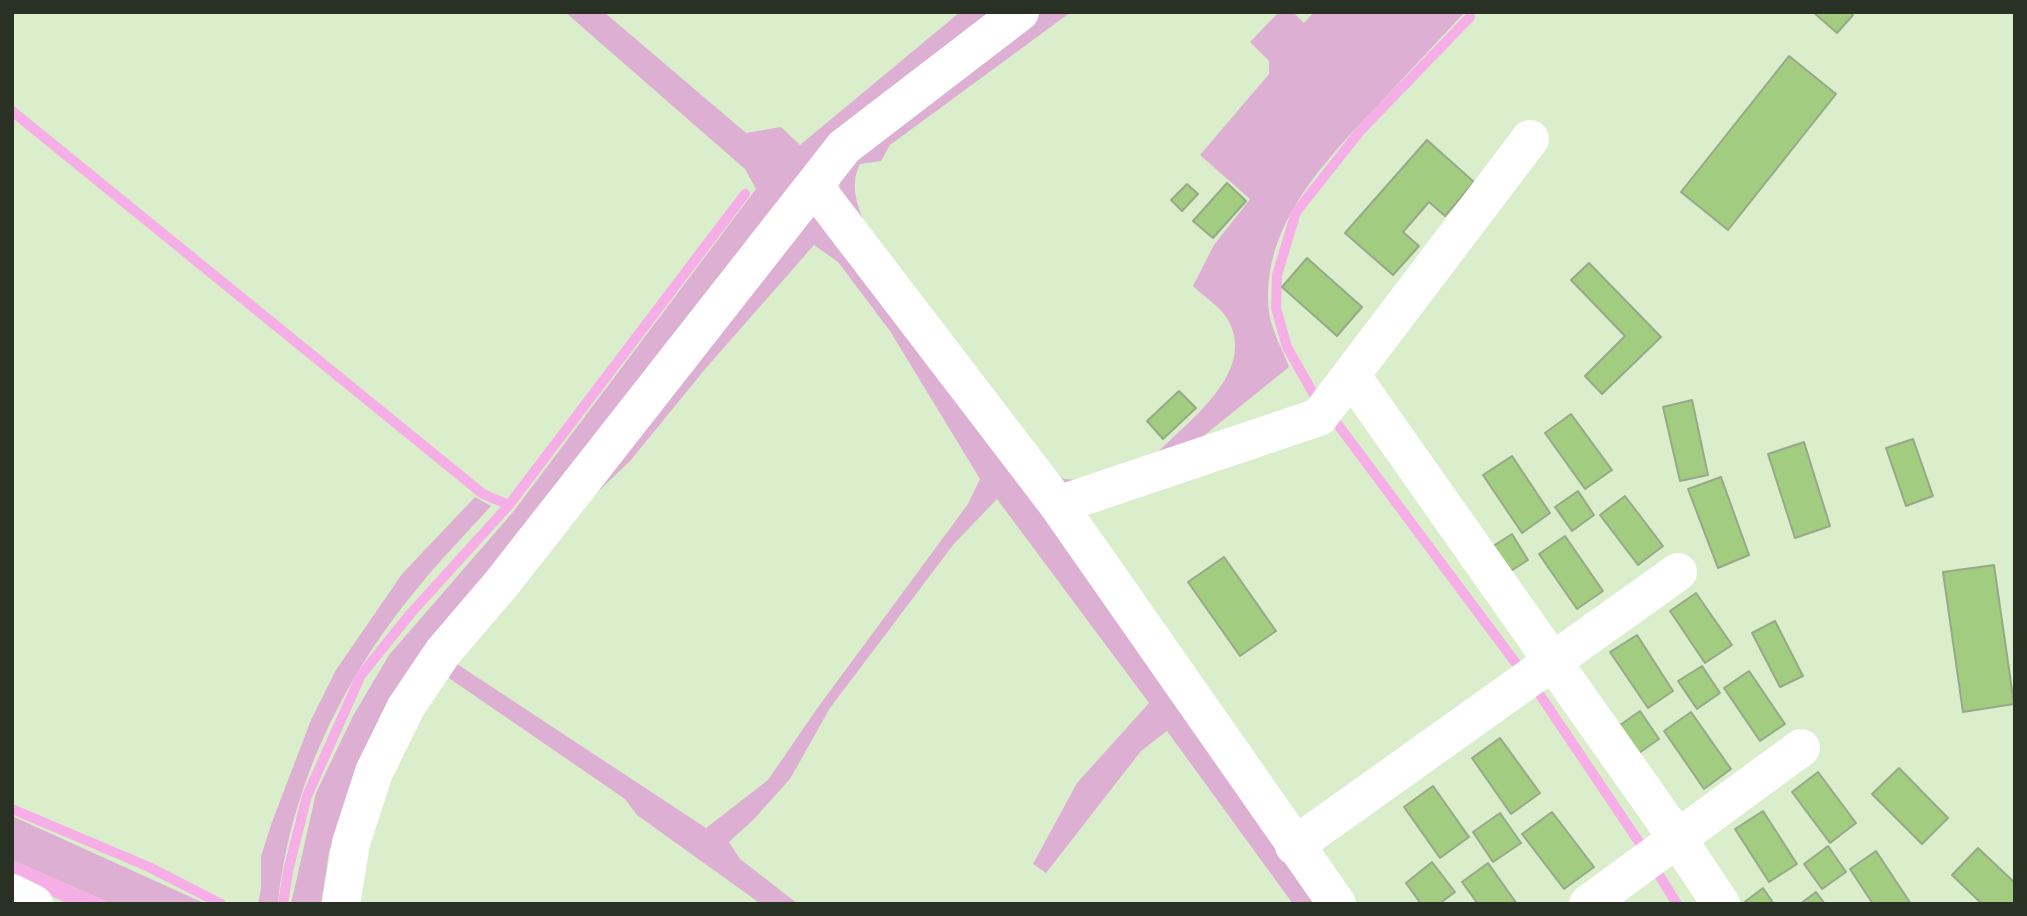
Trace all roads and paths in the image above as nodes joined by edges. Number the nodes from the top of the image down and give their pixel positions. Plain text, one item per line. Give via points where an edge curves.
1 (1020, 12) edge
2 (1530, 139) dead end
3 (814, 186) junction
4 (1351, 375) junction
5 (1058, 505) junction
6 (1678, 572) dead end
7 (1552, 662) junction
8 (1801, 748) dead end
9 (1677, 838) junction
10 (1294, 846) junction
11 (12, 893) edge
12 (34, 904) edge
13 (341, 904) edge
14 (1337, 904) edge
15 (1588, 904) edge
16 (1721, 904) edge

1 - 3 street via 844,147
2 - 4 street
3 - 5 street
3 - 13 street via 443,652 406,707 374,772 351,843
4 - 5 street via 1319,418
4 - 7 street
5 - 10 street
6 - 7 street
7 - 9 street
7 - 10 street
8 - 9 street
9 - 15 street
9 - 16 street
10 - 14 street
11 - 12 street

